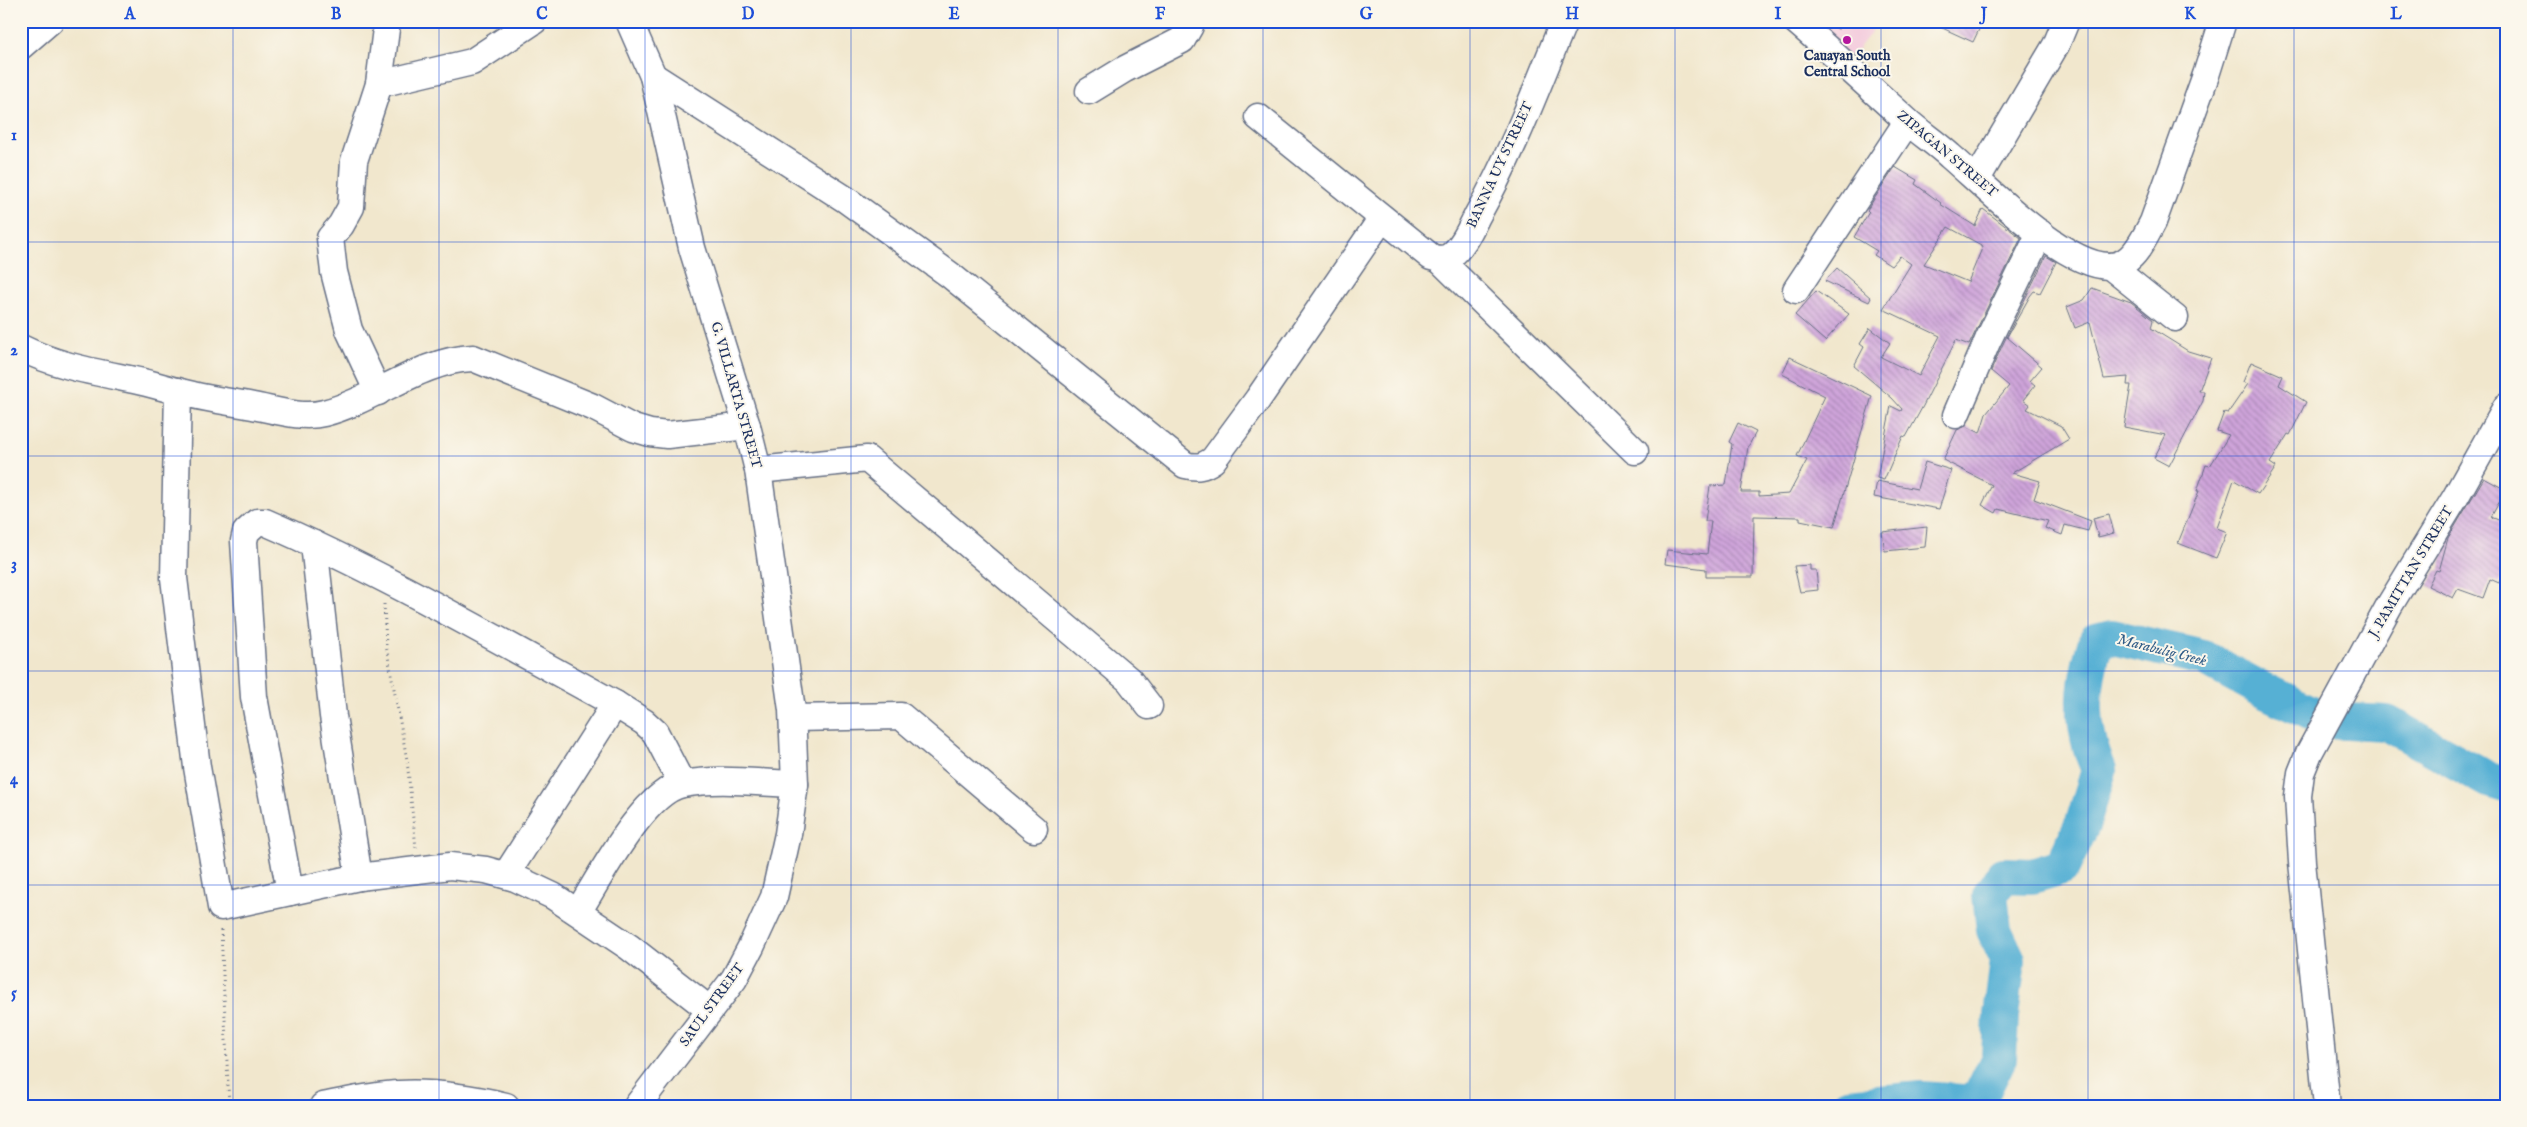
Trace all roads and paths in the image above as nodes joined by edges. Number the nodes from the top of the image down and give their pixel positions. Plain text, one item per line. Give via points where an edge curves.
1 (50, 21) edge
2 (387, 21) edge
3 (534, 21) edge
4 (629, 21) edge
5 (1188, 21) edge
6 (1564, 21) edge
7 (1796, 21) edge
8 (2066, 21) edge
9 (2223, 21) edge
10 (21, 46) edge
11 (653, 76) junction
12 (379, 84) junction
13 (1089, 92) dead end
14 (1258, 117) dead end
15 (1907, 122) junction
16 (1977, 179) junction
17 (1382, 218) junction
18 (2040, 233) junction
19 (1440, 260) junction
20 (2110, 266) junction
21 (1796, 290) dead end
22 (2175, 318) dead end
23 (21, 348) edge
24 (178, 391) junction
25 (378, 392) junction
26 (2506, 407) edge
27 (1956, 415) dead end
28 (747, 426) junction
29 (1635, 451) dead end
30 (758, 470) junction
31 (314, 544) junction
32 (383, 578) junction
33 (615, 704) junction
34 (1149, 706) dead end
35 (792, 718) junction
36 (682, 784) junction
37 (795, 784) junction
38 (1034, 829) dead end
39 (419, 870) junction
40 (506, 875) junction
41 (359, 877) junction
42 (290, 892) junction
43 (774, 897) joint
44 (221, 907) junction
45 (578, 912) junction
46 (710, 1010) junction
47 (229, 1106) edge
48 (323, 1106) edge
49 (506, 1106) edge
50 (637, 1106) edge
51 (2327, 1106) edge

1 - 10 street
2 - 12 street
3 - 12 street via 472,62
4 - 11 street, G. VILLARTA STREET
5 - 13 street via 1190,26 1182,40 1125,69
6 - 19 street, BANNA UY STREET via 1486,201 1465,239 1448,257
7 - 15 street, ZIPAGAN STREET
8 - 16 street via 2056,45
9 - 20 street via 2153,222 2130,256
11 - 17 street via 845,198 950,275 1185,466 1194,468 1203,467 1213,460
11 - 28 street, G. VILLARTA STREET via 692,248
12 - 25 street via 354,160 351,207 330,238 334,272 349,330
14 - 17 street
15 - 16 street, ZIPAGAN STREET
15 - 21 street
16 - 18 street, ZIPAGAN STREET
17 - 19 street via 1431,257
18 - 20 street, ZIPAGAN STREET via 2069,253 2094,264
18 - 27 street
19 - 29 street
20 - 22 street
23 - 24 street via 60,364
24 - 25 street via 301,414 322,414
24 - 44 street via 174,578 197,767
25 - 28 street via 438,364 457,358 473,358 650,433
26 - 51 street, J. PAMITTAN STREET via 2456,498 2389,606 2317,737 2301,773 2298,796 2302,862
28 - 30 street, G. VILLARTA STREET
30 - 34 street via 867,459 1129,680
30 - 35 street, G. VILLARTA STREET
31 - 32 street
31 - 41 street via 333,716
31 - 42 street via 265,522 252,525 244,541 254,697
32 - 33 street
32 - 39 path via 386,645 407,760
33 - 36 street via 655,732
33 - 40 street
35 - 37 street, G. VILLARTA STREET
35 - 38 street via 901,716
36 - 37 street
36 - 45 street via 663,793 648,807
37 - 43 street, G. VILLARTA STREET
39 - 40 street via 450,866
39 - 41 street
40 - 45 street via 554,896
41 - 42 street
42 - 44 street
43 - 46 street, SAUL STREET via 752,948
44 - 47 path
45 - 46 street
46 - 50 street, SAUL STREET
48 - 49 street via 401,1094 478,1100

